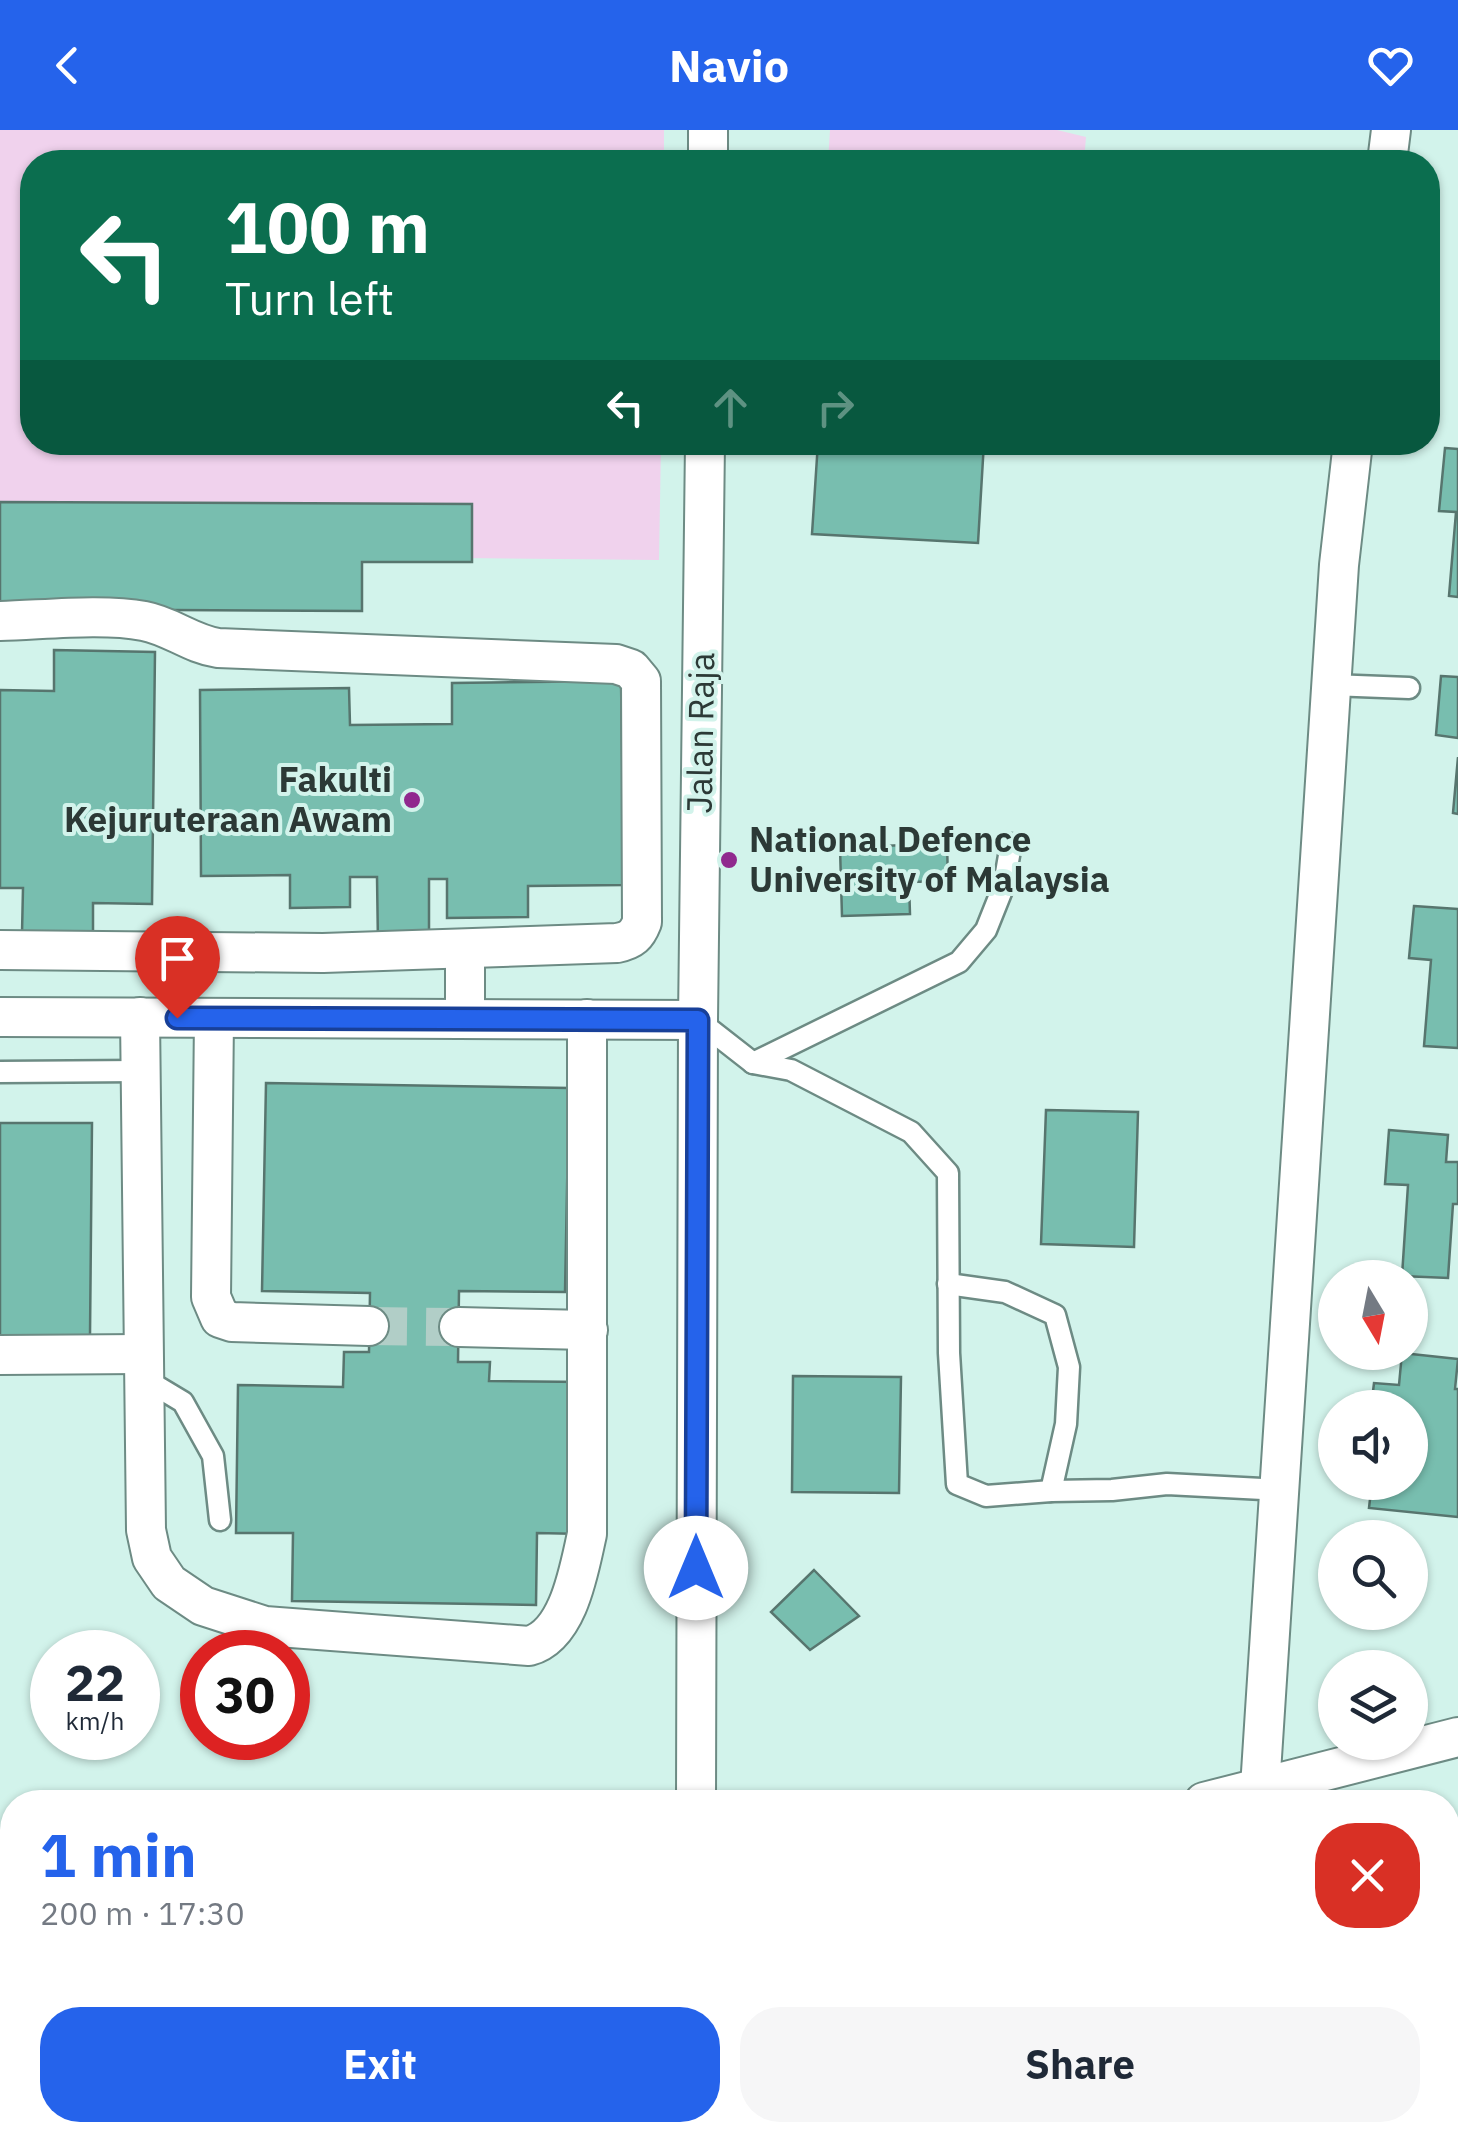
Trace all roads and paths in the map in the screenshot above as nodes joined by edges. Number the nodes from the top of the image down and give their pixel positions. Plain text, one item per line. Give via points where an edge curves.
1 (704, 455) edge
2 (1352, 455) edge
3 (0, 620) edge
4 (1331, 685) junction
5 (1409, 688) dead end
6 (1011, 844) dead end
7 (465, 949) junction
8 (0, 950) edge
9 (74, 950) junction
10 (323, 953) junction
11 (0, 1016) edge
12 (72, 1017) junction
13 (140, 1017) junction
14 (214, 1018) junction
15 (322, 1018) junction
16 (465, 1019) junction
17 (587, 1019) junction
18 (698, 1020) junction
19 (753, 1063) junction
20 (140, 1071) junction
21 (0, 1072) edge
22 (948, 1284) junction
23 (369, 1326) tunnel mouth
24 (459, 1327) tunnel mouth
25 (588, 1330) junction
26 (0, 1355) edge
27 (142, 1366) junction
28 (1280, 1490) junction
29 (1051, 1491) junction
30 (220, 1520) dead end
31 (1458, 1737) edge
32 (1260, 1788) junction
33 (696, 1790) edge
34 (1252, 1790) edge

1 - 18 street, Jalan Raja
2 - 4 street
3 - 7 street via 120,618 166,626 218,648 632,669 641,681 637,934 617,943
4 - 5 lane
4 - 28 street
6 - 19 lane via 986,930 959,962
7 - 10 street
7 - 16 street
8 - 9 street
9 - 10 street
9 - 12 street
10 - 15 street
11 - 12 street
12 - 13 street
13 - 14 street
13 - 20 street
14 - 15 street
14 - 23 street via 215,1310 232,1322
15 - 16 street
16 - 17 street
17 - 18 street
17 - 25 street
18 - 19 lane
18 - 33 street, Jalan Raja
19 - 22 lane via 791,1070 912,1132 948,1173
20 - 21 lane
20 - 27 street
22 - 29 lane via 1005,1292 1054,1315 1068,1368 1066,1424
22 - 29 lane via 957,1484 986,1496
24 - 25 street
25 - 27 street via 587,1534 573,1594 552,1630 529,1646 266,1626 204,1606 170,1584 152,1558 146,1530
26 - 27 street
27 - 30 lane via 183,1402 213,1456
28 - 29 lane via 1167,1484
28 - 32 street
31 - 32 street
32 - 34 street

